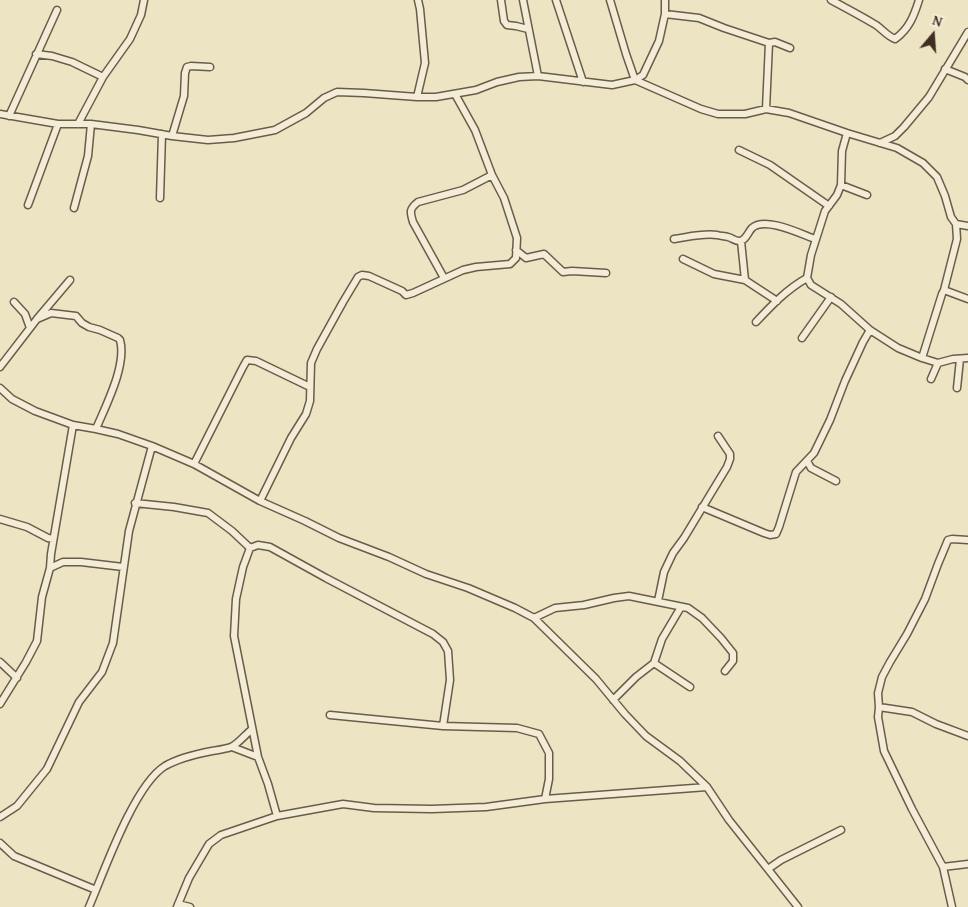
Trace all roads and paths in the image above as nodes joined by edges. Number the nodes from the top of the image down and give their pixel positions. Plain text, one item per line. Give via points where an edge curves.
1 (144, 0) edge
2 (418, 0) edge
3 (501, 0) edge
4 (523, 0) edge
5 (556, 0) edge
6 (610, 0) edge
7 (665, 0) edge
8 (831, 0) edge
9 (919, 0) edge
10 (57, 10) dead end
11 (665, 14) junction
12 (528, 29) junction
13 (968, 32) edge
14 (769, 43) junction
15 (790, 48) dead end
16 (36, 54) junction
17 (210, 67) dead end
18 (945, 69) junction
19 (538, 76) junction
20 (103, 77) junction
21 (635, 80) junction
22 (968, 80) edge
23 (583, 82) junction
24 (455, 94) junction
25 (417, 97) junction
26 (92, 99) junction
27 (96, 108) dead end
28 (766, 109) junction
29 (0, 114) edge
30 (9, 116) junction
31 (58, 124) junction
32 (78, 124) junction
33 (91, 124) junction
34 (847, 133) junction
35 (162, 134) junction
36 (172, 136) junction
37 (880, 143) junction
38 (739, 150) dead end
39 (492, 176) junction
40 (841, 184) junction
41 (867, 195) dead end
42 (160, 198) dead end
43 (28, 205) dead end
44 (829, 206) junction
45 (74, 208) dead end
46 (956, 224) junction
47 (968, 226) edge
48 (674, 239) dead end
49 (815, 239) junction
50 (741, 241) junction
51 (516, 250) junction
52 (683, 259) dead end
53 (606, 273) dead end
54 (444, 278) junction
55 (807, 278) junction
56 (70, 280) dead end
57 (745, 280) junction
58 (944, 290) junction
59 (831, 297) junction
60 (968, 299) edge
61 (777, 301) junction
62 (14, 302) dead end
63 (37, 319) junction
64 (756, 322) dead end
65 (30, 328) junction
66 (870, 330) junction
67 (802, 338) dead end
68 (922, 358) junction
69 (968, 358) edge
70 (960, 359) junction
71 (938, 363) junction
72 (0, 367) edge
73 (930, 379) dead end
74 (310, 387) junction
75 (0, 388) edge
76 (957, 388) dead end
77 (73, 425) junction
78 (96, 429) junction
79 (718, 436) dead end
80 (152, 446) junction
81 (807, 461) junction
82 (194, 464) junction
83 (836, 481) dead end
84 (260, 501) junction
85 (135, 503) junction
86 (702, 507) junction
87 (0, 519) edge
88 (53, 539) junction
89 (968, 540) edge
90 (250, 548) junction
91 (51, 554) junction
92 (63, 562) junction
93 (123, 567) junction
94 (50, 568) junction
95 (658, 601) junction
96 (681, 607) junction
97 (534, 618) junction
98 (0, 662) edge
99 (654, 663) junction
100 (726, 671) dead end
101 (17, 678) junction
102 (690, 687) dead end
103 (613, 700) junction
104 (0, 704) edge
105 (879, 707) junction
106 (330, 715) dead end
107 (443, 726) junction
108 (252, 730) junction
109 (968, 736) edge
110 (232, 747) junction
111 (258, 757) junction
112 (707, 787) junction
113 (545, 799) junction
114 (277, 816) junction
115 (0, 817) edge
116 (841, 830) dead end
117 (0, 843) edge
118 (968, 864) edge
119 (943, 867) junction
120 (768, 869) junction
121 (96, 890) junction
122 (178, 906) edge
123 (89, 907) edge
124 (190, 907) edge
125 (798, 907) edge
126 (952, 907) edge

1 - 20 street via 141,15 123,55
2 - 25 street via 424,63
3 - 12 street via 507,25
4 - 12 street
5 - 23 street
6 - 21 street
7 - 11 street
8 - 9 street via 895,39 910,25
10 - 16 street
11 - 14 street via 699,18
11 - 21 street via 650,63 643,75
12 - 19 street
13 - 18 street
14 - 15 street
14 - 28 street
16 - 20 street via 72,62
16 - 30 street
17 - 36 street via 186,67 184,96
18 - 22 street
18 - 37 street via 929,97 904,127
19 - 23 street
19 - 24 street via 519,77
20 - 26 street
21 - 23 street via 612,85
21 - 28 street via 718,114 746,114
24 - 25 street
24 - 39 street via 475,130
25 - 36 street via 337,92 275,130 208,140
26 - 27 street
26 - 32 street
28 - 34 street via 789,113
29 - 30 street
30 - 31 street
31 - 32 street
31 - 43 street
32 - 33 street
33 - 35 street
33 - 45 street via 88,156
34 - 37 street
34 - 40 street via 842,150
35 - 36 street
35 - 42 street
37 - 46 street via 923,163 937,177
38 - 44 street via 770,165
39 - 51 street via 504,198 517,238
39 - 54 street via 464,190 418,202 412,207 413,222
40 - 41 street
40 - 44 street
44 - 49 street
46 - 47 street
46 - 58 street via 957,239
48 - 50 street via 711,234
49 - 50 street via 766,223 753,227
49 - 55 street
50 - 57 street
51 - 53 street via 526,258 544,254 563,272
51 - 54 street via 516,258 510,264 476,267
52 - 57 street via 714,274
54 - 74 street via 406,295 369,276 358,278 311,363
55 - 59 street via 811,285
55 - 61 street
56 - 63 street
57 - 61 street
58 - 60 street
58 - 68 street
59 - 66 street
59 - 67 street
61 - 64 street
62 - 65 street via 25,314
63 - 65 street
63 - 78 street via 52,313 76,316 89,327 120,340 118,375
65 - 72 street
66 - 68 street via 898,348
66 - 81 street via 822,438
68 - 71 street
69 - 70 street
70 - 71 street
70 - 76 street
71 - 73 street
74 - 82 street via 256,361 247,360
74 - 84 street via 306,414 290,438
75 - 77 street via 12,399 35,411
77 - 78 street
77 - 88 street
78 - 80 street
79 - 86 street via 730,459
80 - 82 street
80 - 85 street
81 - 83 street via 811,468
81 - 86 street via 796,472 776,534 764,533
82 - 84 street
84 - 97 street via 339,538 468,588
85 - 90 street via 208,513
85 - 93 street
86 - 95 street via 664,572
87 - 88 street
88 - 91 street
89 - 105 street via 948,540 921,607 882,677
90 - 107 street via 258,545 270,547 443,642 448,651 450,680
90 - 108 street via 236,599 234,636
91 - 92 street
91 - 94 street
92 - 93 street
92 - 94 street
93 - 115 street via 113,643 102,672 79,702 47,769 17,806
94 - 101 street via 42,597 37,641
95 - 96 street
95 - 97 street via 629,596 555,608
96 - 99 street via 662,640
96 - 100 street via 702,618 733,653 733,661
97 - 103 street
98 - 101 street
99 - 102 street
99 - 103 street
101 - 104 street
103 - 112 street via 646,736 680,761
105 - 109 street via 912,712
105 - 119 street via 884,751
106 - 107 street
107 - 113 street via 517,728 539,734 549,753
108 - 110 street
108 - 111 street
110 - 111 street
110 - 121 street via 174,762 149,780 121,832
111 - 114 street
112 - 113 street
112 - 120 street
113 - 114 street via 486,807 432,809 343,804
114 - 122 street via 221,835 209,844 189,878
116 - 120 street
117 - 121 street via 14,856
118 - 119 street
119 - 126 street
120 - 125 street
121 - 123 street
122 - 124 street

